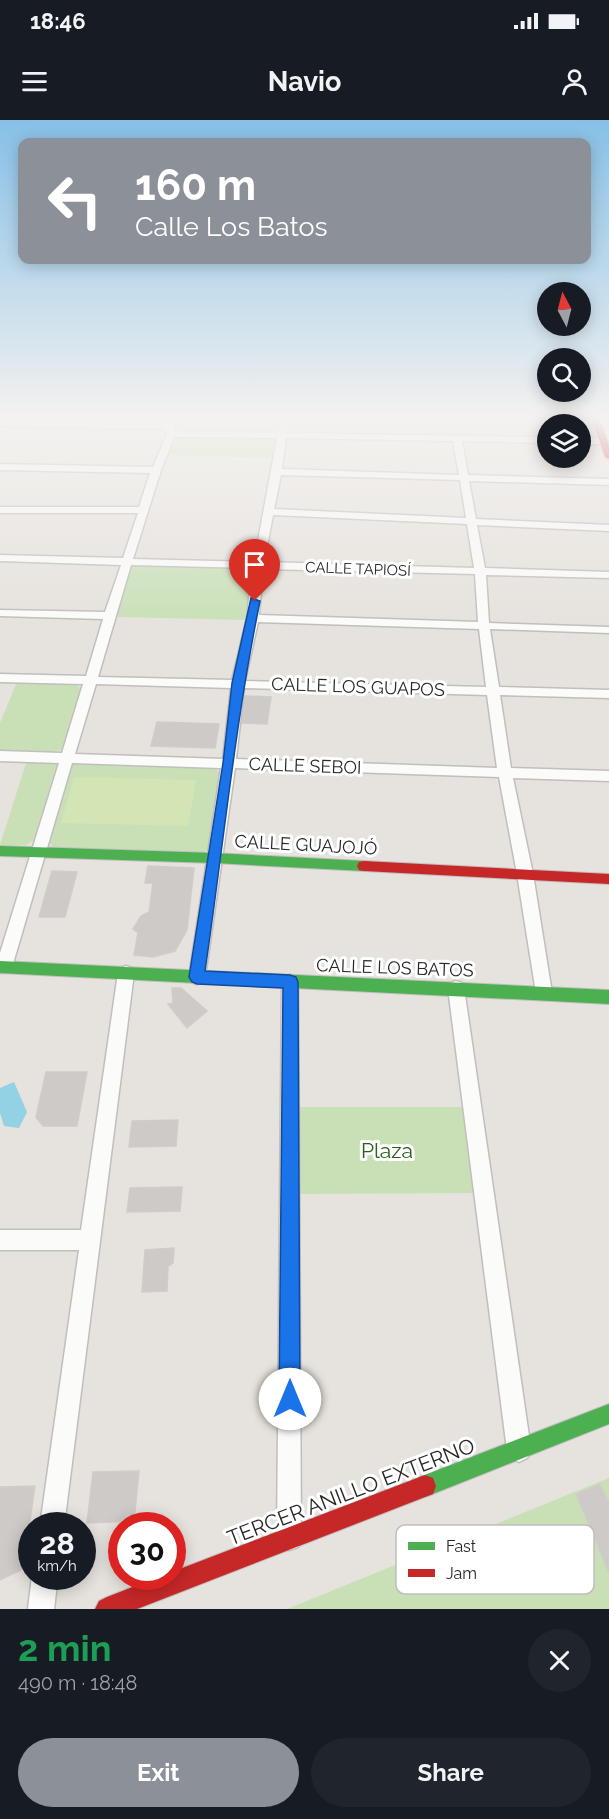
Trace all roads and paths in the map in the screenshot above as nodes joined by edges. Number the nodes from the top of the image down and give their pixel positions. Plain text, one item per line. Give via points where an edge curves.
1 (152, 485) edge
2 (274, 485) edge
3 (466, 485) edge
4 (0, 510) edge
5 (145, 510) junction
6 (269, 512) junction
7 (472, 521) junction
8 (609, 528) edge
9 (0, 558) edge
10 (128, 560) junction
11 (258, 566) junction
12 (480, 572) junction
13 (609, 575) edge
14 (0, 613) edge
15 (110, 616) junction
16 (253, 618) junction
17 (484, 627) junction
18 (609, 630) edge
19 (0, 678) edge
20 (89, 681) junction
21 (238, 683) junction
22 (494, 691) junction
23 (609, 694) edge
24 (0, 756) edge
25 (67, 757) junction
26 (229, 763) junction
27 (506, 773) junction
28 (609, 776) edge
29 (0, 851) edge
30 (38, 852) junction
31 (213, 858) junction
32 (525, 874) junction
33 (609, 879) edge
34 (2, 967) edge
35 (126, 973) junction
36 (197, 977) junction
37 (290, 982) junction
38 (456, 988) junction
39 (544, 993) junction
40 (609, 997) edge
41 (0, 1240) edge
42 (90, 1240) junction
43 (609, 1414) edge
44 (519, 1450) junction
45 (54, 1512) edge
46 (289, 1538) junction
47 (43, 1590) edge
48 (41, 1609) edge
49 (107, 1609) edge

1 - 5 street
2 - 6 street
3 - 7 street
4 - 5 street
5 - 10 street
6 - 7 street
6 - 11 street
7 - 8 street
7 - 12 street
9 - 10 street, CALLE TAPIOSÍ
10 - 11 street, CALLE TAPIOSÍ
10 - 15 street
11 - 12 street, CALLE TAPIOSÍ
11 - 16 street
12 - 13 street, CALLE TAPIOSÍ
12 - 17 street
14 - 15 street
15 - 20 street
16 - 17 street
16 - 21 street
17 - 18 street
17 - 22 street
19 - 20 street, CALLE LOS GUAPOS
20 - 21 street, CALLE LOS GUAPOS
20 - 25 street
21 - 22 street, CALLE LOS GUAPOS
21 - 26 street
22 - 23 street, CALLE LOS GUAPOS
22 - 27 street
24 - 25 street, CALLE SEBOI
25 - 26 street, CALLE SEBOI
25 - 30 street
26 - 27 street, CALLE SEBOI
26 - 31 street
27 - 28 street, CALLE SEBOI
27 - 32 street
29 - 30 street, CALLE GUAJOJÓ
30 - 31 street, CALLE GUAJOJÓ
30 - 34 street
31 - 32 street, CALLE GUAJOJÓ
31 - 36 street
32 - 33 street, CALLE GUAJOJÓ
32 - 39 street
34 - 35 street, CALLE LOS BATOS
35 - 36 street, CALLE LOS BATOS
35 - 42 street
36 - 37 street, CALLE LOS BATOS
37 - 38 street, CALLE LOS BATOS
37 - 46 street
38 - 39 street, CALLE LOS BATOS
38 - 44 street
39 - 40 street, CALLE LOS BATOS
41 - 42 street
42 - 45 street
43 - 44 street, TERCER ANILLO EXTERNO
44 - 46 street, TERCER ANILLO EXTERNO
46 - 49 street, TERCER ANILLO EXTERNO
47 - 48 street

